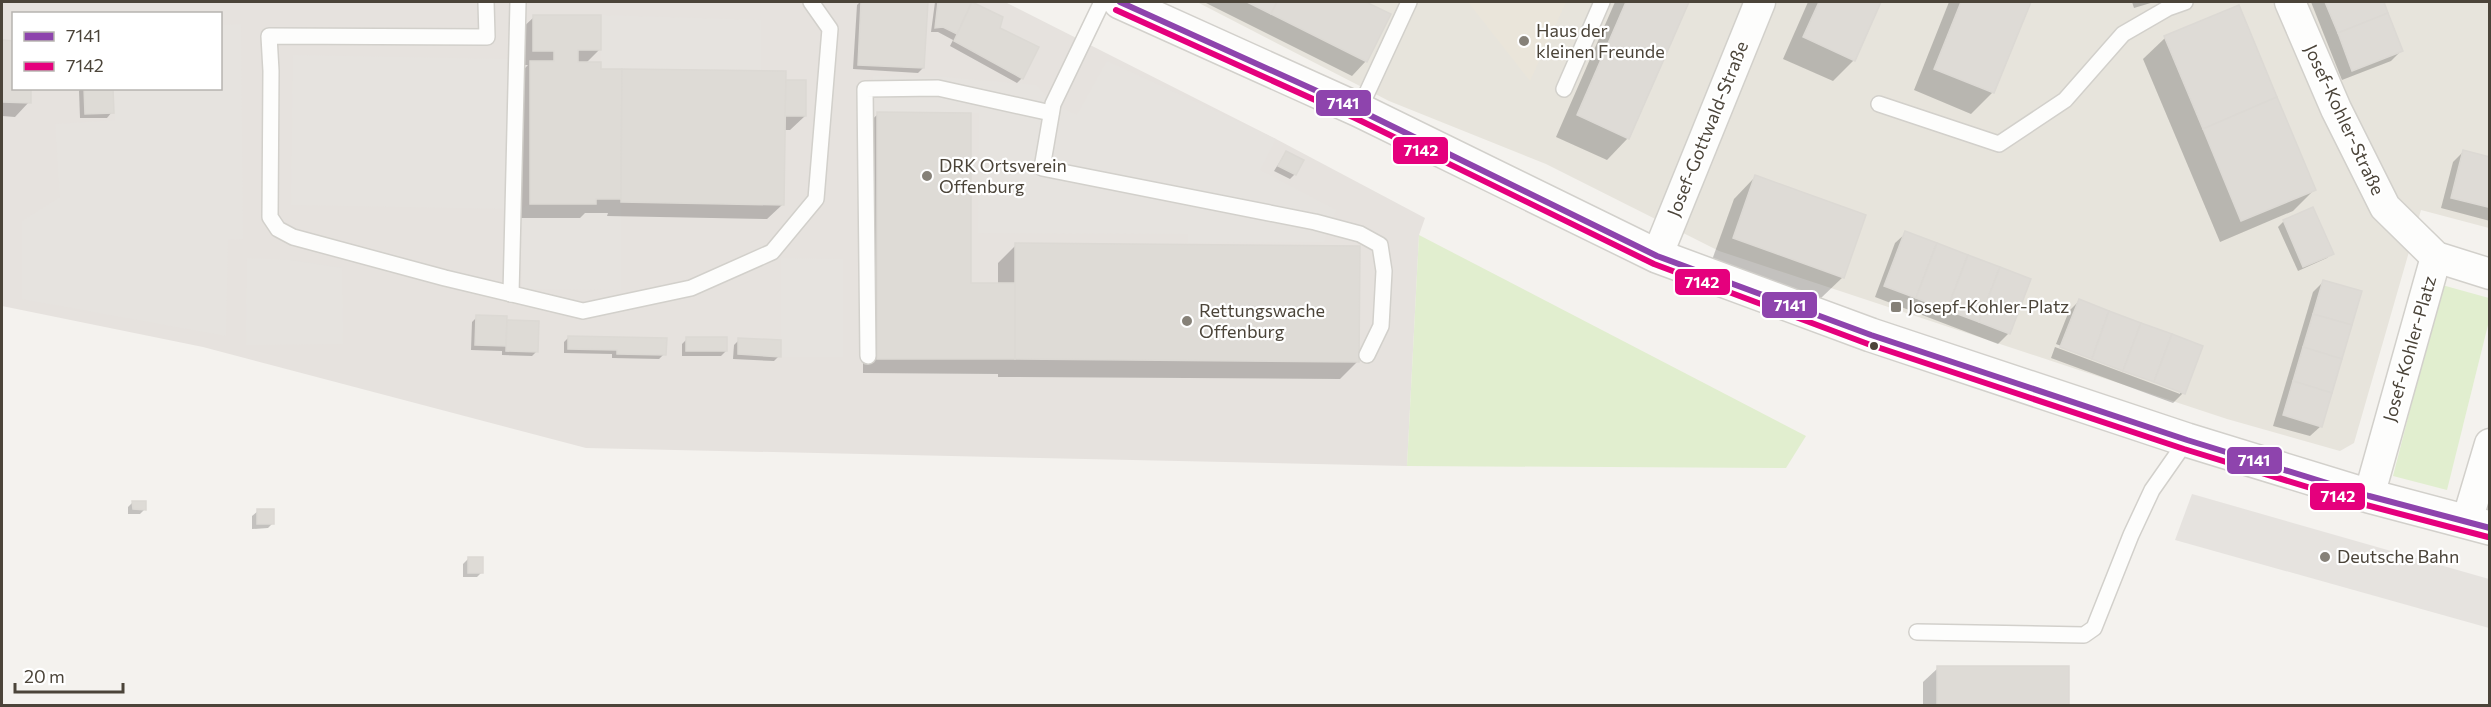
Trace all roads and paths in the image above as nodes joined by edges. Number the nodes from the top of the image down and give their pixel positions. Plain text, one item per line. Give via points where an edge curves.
1 (486, 2) edge
2 (518, 2) edge
3 (811, 2) edge
4 (1102, 2) edge
5 (1409, 2) edge
6 (1602, 2) edge
7 (1760, 2) edge
8 (2185, 2) edge
9 (2290, 2) edge
10 (1139, 6) edge
11 (1564, 89) dead end
12 (1878, 104) dead end
13 (1359, 110) junction
14 (1051, 113) junction
15 (1657, 256) junction
16 (2436, 257) junction
17 (2490, 274) edge
18 (511, 294) junction
19 (1367, 355) dead end
20 (868, 356) dead end
21 (2187, 440) junction
22 (2490, 444) edge
23 (2369, 496) junction
24 (2479, 524) edge
25 (1917, 632) dead end

1 - 18 lane via 487,37 269,36 270,217 278,229 293,237
2 - 18 lane
3 - 18 lane via 830,29 816,199 772,252 691,288 583,311
4 - 14 lane
5 - 13 lane
6 - 11 lane
7 - 15 street, Josef-Gottwald-Straße
8 - 12 lane via 2123,34 2065,100 1999,144
9 - 16 street, Josef-Kohler-Straße via 2385,207
10 - 13 street
13 - 15 street
14 - 19 lane via 1042,168 1315,222 1360,234 1380,245 1384,271 1381,326
14 - 20 lane via 938,88 865,89
15 - 21 street via 1871,335
16 - 17 street, Josef-Kohler-Platz
16 - 23 street, Josef-Kohler-Platz
21 - 23 street
21 - 25 lane via 2152,490 2094,628 2084,635
22 - 24 street
23 - 24 street

